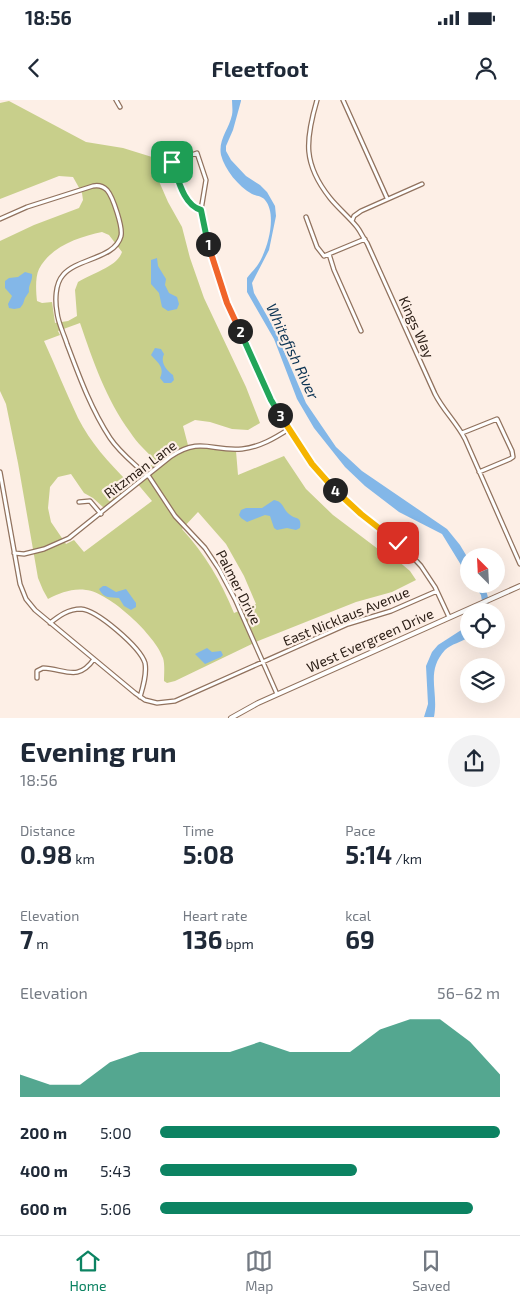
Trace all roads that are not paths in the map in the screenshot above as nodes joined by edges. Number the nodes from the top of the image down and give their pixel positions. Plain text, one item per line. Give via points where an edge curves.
1 (116, 100) edge
2 (317, 100) edge
3 (343, 100) edge
4 (120, 107) dead end
5 (422, 184) dead end
6 (387, 198) junction
7 (201, 210) junction
8 (306, 217) dead end
9 (0, 219) edge
10 (352, 221) junction
11 (364, 239) junction
12 (329, 254) junction
13 (361, 330) dead end
14 (289, 429) junction
15 (462, 434) junction
16 (0, 472) edge
17 (479, 472) junction
18 (148, 475) junction
19 (79, 502) dead end
20 (101, 514) junction
21 (14, 552) junction
22 (520, 564) edge
23 (520, 586) edge
24 (437, 591) junction
25 (449, 618) junction
26 (50, 623) junction
27 (94, 659) junction
28 (263, 662) junction
29 (37, 678) dead end
30 (277, 694) junction
31 (140, 697) junction
32 (231, 718) edge

1 - 4 street
2 - 10 street, Kings Way via 309,145 310,164 323,188
3 - 6 street
5 - 6 street
6 - 10 street via 358,212
7 - 7 street via 206,180 197,153 172,162 188,202
7 - 14 street via 209,250 234,320 271,400
8 - 12 street via 319,251 324,256
9 - 18 street, Palmer Drive via 93,186 103,187 110,194 121,224 120,240 110,251 67,271 58,284 57,314 78,374 110,438
10 - 11 street, Kings Way
11 - 12 street
11 - 15 street, Kings Way via 435,394
12 - 13 street
14 - 18 street, Ritzman Lane via 249,448 202,445 186,448
14 - 24 street via 312,464 338,493 407,551
15 - 17 street, Kings Way
15 - 17 street via 497,419 512,451 510,459
16 - 21 street
17 - 22 street, Kings Way
18 - 20 street, Ritzman Lane
18 - 28 street, Palmer Drive via 175,516 216,563
19 - 20 street via 90,501
20 - 21 street, Ritzman Lane via 58,544 33,552
21 - 26 street via 24,595
23 - 25 street, West Evergreen Drive
24 - 25 street
24 - 28 street, East Nicklaus Avenue via 392,611 348,624
25 - 30 street, West Evergreen Drive
26 - 27 street
26 - 31 street via 64,613 79,609 90,611 107,623 142,657 146,672
27 - 29 street via 80,673 43,668 38,671
27 - 31 street
28 - 30 street, Palmer Drive
28 - 31 street, East Nicklaus Avenue via 175,701 157,703
30 - 32 street, West Evergreen Drive

